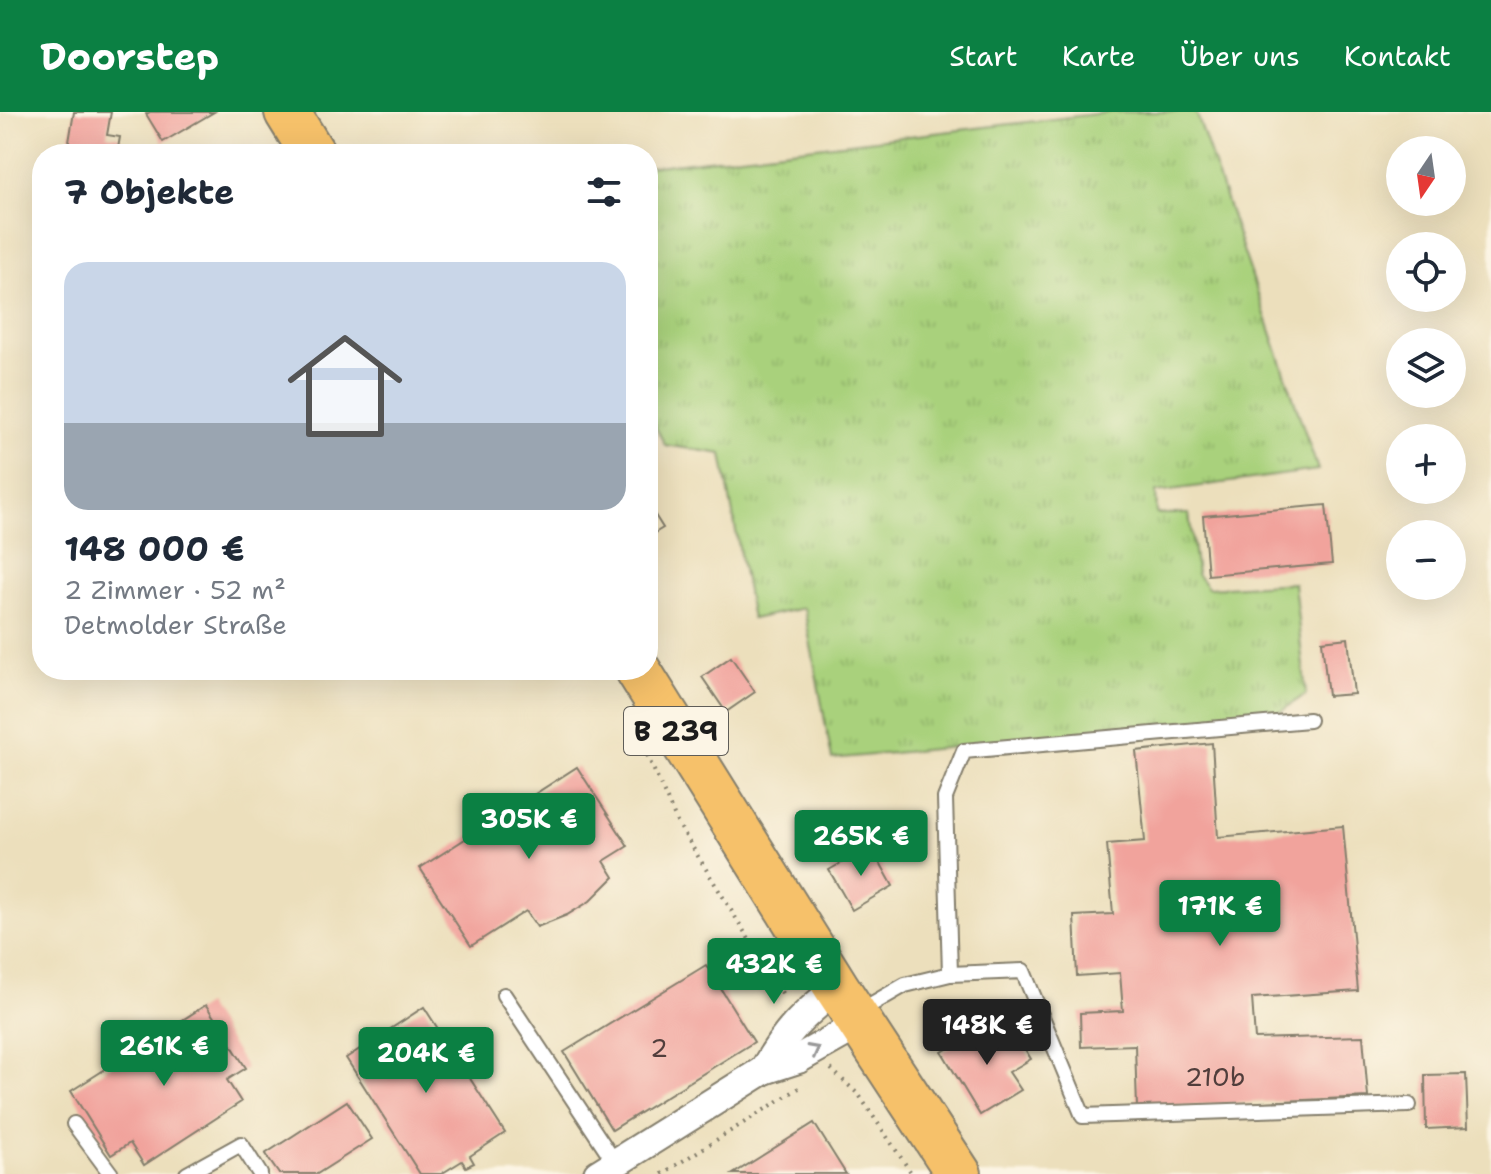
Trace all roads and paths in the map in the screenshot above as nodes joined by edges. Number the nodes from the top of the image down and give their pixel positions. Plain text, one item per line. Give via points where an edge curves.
1 (287, 112) edge
2 (307, 144) edge
3 (644, 680) edge
4 (1309, 720) dead end
5 (642, 744) dead end
6 (950, 974) junction
7 (504, 995) dead end
8 (850, 1009) junction
9 (799, 1018) junction
10 (819, 1048) junction
11 (764, 1070) junction
12 (835, 1075) junction
13 (824, 1076) dead end
14 (812, 1082) dead end
15 (1409, 1105) dead end
16 (74, 1124) dead end
17 (607, 1169) edge
18 (111, 1174) edge
19 (187, 1174) edge
20 (260, 1174) edge
21 (662, 1174) edge
22 (912, 1174) edge
23 (959, 1174) edge

1 - 2 main road
3 - 8 main road, B 239
4 - 6 lane via 964,751 945,798
5 - 9 path via 677,822
6 - 8 lane via 905,985
6 - 15 lane via 1023,971 1083,1116
7 - 17 lane
8 - 9 street
8 - 10 street
8 - 23 main road, B 239
9 - 11 street
11 -> 10 street
10 - 12 path
11 - 17 street
12 - 13 path
12 - 22 path via 859,1095
14 - 21 path
16 - 18 lane
19 - 20 lane via 241,1144

